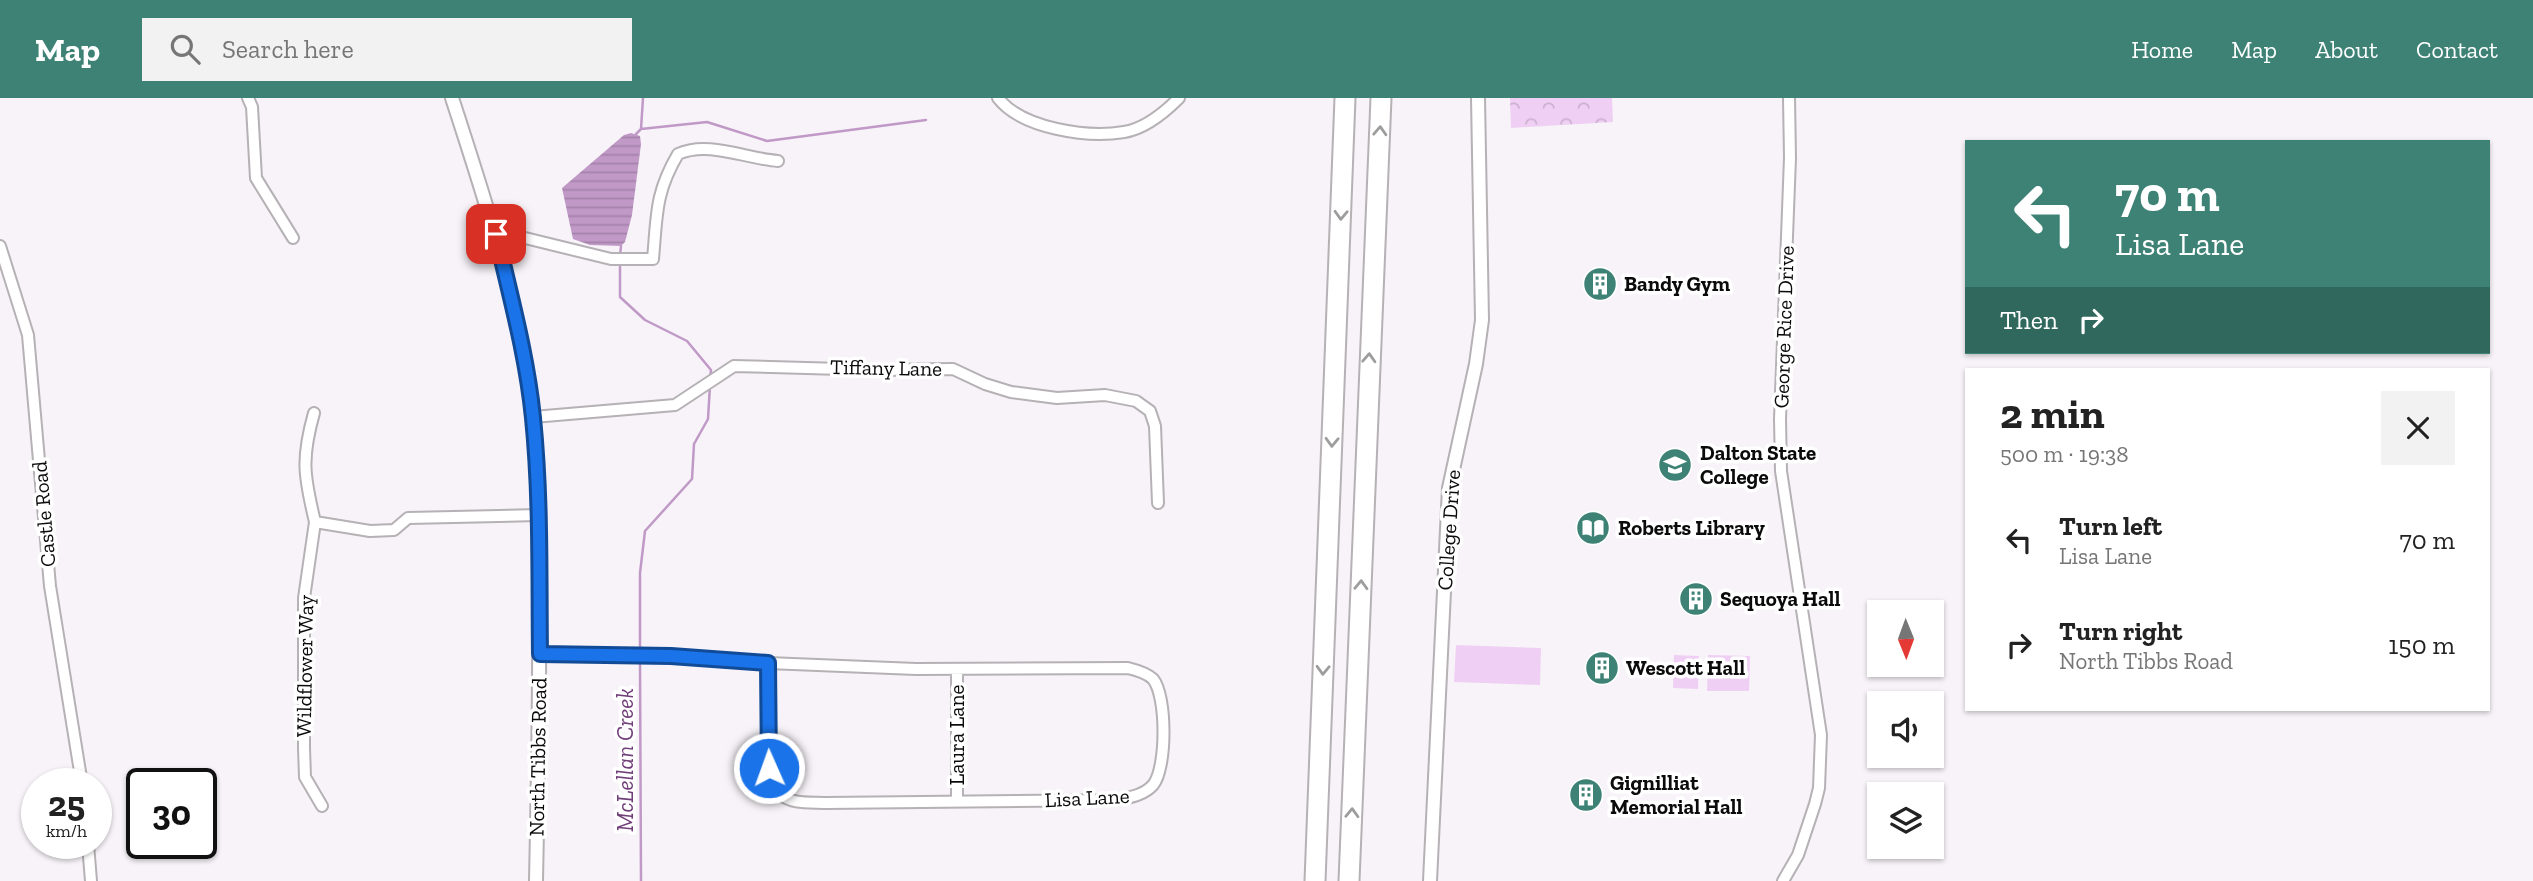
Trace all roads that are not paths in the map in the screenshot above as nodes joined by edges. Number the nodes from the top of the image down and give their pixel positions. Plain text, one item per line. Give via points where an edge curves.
1 (248, 98) edge
2 (453, 98) edge
3 (998, 98) edge
4 (1179, 98) edge
5 (1345, 98) edge
6 (1381, 98) edge
7 (1478, 98) edge
8 (1789, 98) edge
9 (778, 161) dead end
10 (496, 234) junction
11 (293, 238) dead end
12 (0, 246) edge
13 (314, 413) dead end
14 (533, 417) junction
15 (1158, 503) dead end
16 (538, 515) junction
17 (315, 522) junction
18 (540, 654) junction
19 (768, 663) junction
20 (957, 669) junction
21 (79, 768) edge
22 (957, 801) junction
23 (322, 806) dead end
24 (89, 859) edge
25 (91, 881) edge
26 (536, 881) edge
27 (1315, 881) edge
28 (1349, 881) edge
29 (1430, 881) edge
30 (1783, 881) edge

1 - 11 street via 256,178
2 - 10 street, North Tibbs Road
3 - 4 street via 1040,125 1094,133 1125,132 1144,125
5 -> 27 highway
28 -> 6 highway
7 - 29 street, College Drive via 1482,320 1449,488
8 - 30 street, George Rice Drive via 1781,471 1821,745 1815,804 1798,855
9 - 10 street via 707,148 678,154 660,192 653,259 611,259
10 - 14 street, North Tibbs Road
12 - 21 street, Castle Road via 28,335 50,586
13 - 17 street, Wildflower Way via 304,468
14 - 15 street, Tiffany Lane via 675,405 734,366 953,369 1010,392 1056,398 1105,395 1136,401 1150,411 1155,426
14 - 16 street, North Tibbs Road
16 - 17 street via 408,518 394,530 370,531
16 - 18 street, North Tibbs Road
17 - 23 street, Wildflower Way via 304,598 304,748 305,777
18 - 19 street, Lisa Lane
18 - 26 street, North Tibbs Road
19 - 20 street, Lisa Lane
19 - 22 street, Lisa Lane via 769,768 779,793 794,802
20 - 22 street, Laura Lane
20 - 22 street, Lisa Lane via 1128,668 1153,679 1161,695 1163,716 1161,769 1154,784 1142,794 1118,800
24 - 25 street

